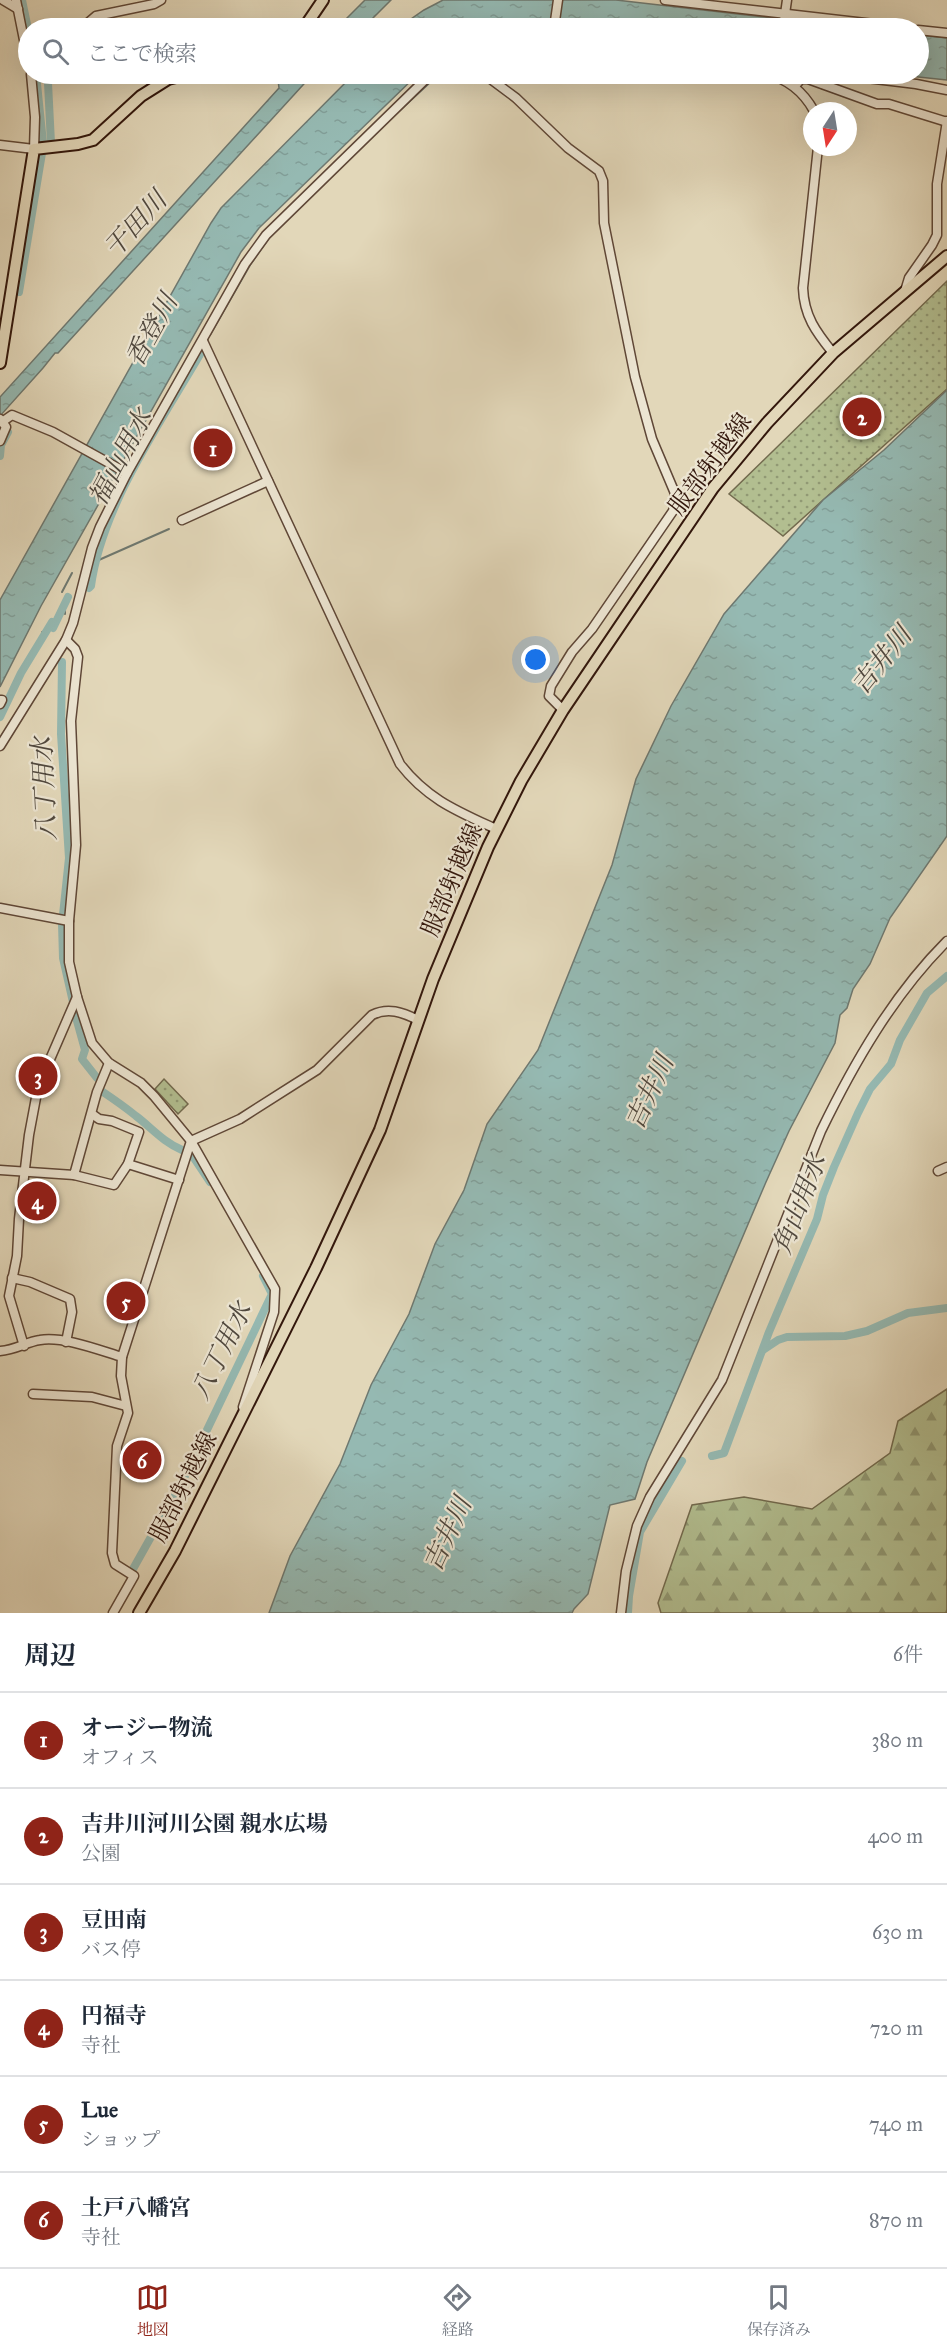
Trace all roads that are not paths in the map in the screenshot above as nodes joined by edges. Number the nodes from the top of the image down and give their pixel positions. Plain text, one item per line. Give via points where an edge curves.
1 (3, 0) edge
2 (161, 0) edge
3 (323, 0) edge
4 (558, 0) edge
5 (665, 0) edge
6 (787, 0) edge
7 (17, 5) edge
8 (785, 14) junction
9 (94, 18) edge
10 (311, 18) edge
11 (555, 18) edge
12 (784, 18) edge
13 (820, 18) edge
14 (929, 31) edge
15 (947, 33) edge
16 (32, 84) edge
17 (160, 84) edge
18 (421, 84) edge
19 (497, 84) edge
20 (791, 84) edge
21 (823, 84) edge
22 (916, 84) edge
23 (795, 86) joint
24 (947, 90) edge
25 (807, 102) edge
26 (947, 121) edge
27 (0, 145) edge
28 (34, 149) junction
29 (817, 156) edge
30 (947, 256) edge
31 (905, 291) junction
32 (202, 341) junction
33 (833, 353) junction
34 (0, 363) edge
35 (1, 420) edge
36 (0, 441) edge
37 (125, 472) junction
38 (268, 481) junction
39 (182, 520) dead end
40 (66, 640) junction
41 (0, 700) edge
42 (0, 704) edge
43 (563, 710) junction
44 (0, 746) edge
45 (496, 829) junction
46 (0, 908) edge
47 (69, 921) junction
48 (947, 941) edge
49 (77, 997) junction
50 (418, 1020) junction
51 (109, 1063) junction
52 (92, 1114) junction
53 (191, 1141) junction
54 (128, 1164) junction
55 (0, 1170) edge
56 (24, 1171) junction
57 (74, 1175) junction
58 (178, 1180) junction
59 (12, 1278) junction
60 (66, 1342) junction
61 (24, 1346) junction
62 (0, 1351) edge
63 (122, 1357) junction
64 (33, 1394) dead end
65 (126, 1406) junction
66 (240, 1420) junction
67 (113, 1613) edge
68 (139, 1613) edge
69 (621, 1613) edge

1 - 7 street
2 - 9 street
3 - 10 main road
4 - 11 street
5 - 8 street
6 - 8 street
8 - 12 street
8 - 13 street
14 - 15 street
16 - 28 street
17 - 28 main road via 141,96 93,140
18 - 32 street via 266,235
19 - 43 street via 599,171 603,180 604,223 635,377 652,439 676,498 673,512 551,686 549,696
20 - 23 street
21 - 26 street via 877,104
22 - 24 street
23 - 25 street
26 - 31 street via 937,184 937,235
27 - 28 street
28 - 34 main road
29 - 33 street via 804,301 814,329
30 - 31 main road, 服部射越線
31 - 33 main road, 服部射越線
32 - 37 street
32 - 38 street
33 - 43 main road, 服部射越線 via 713,488
35 - 36 street via 6,427
35 - 37 street via 12,415 53,432
37 - 40 street via 92,548
38 - 39 street
38 - 45 street via 400,764 442,804
40 - 44 street
40 - 47 street via 78,657 71,721 76,845
41 - 42 street
43 - 45 main road, 服部射越線
45 - 50 main road, 服部射越線
46 - 47 street
47 - 49 street via 69,962
48 - 69 street via 890,1009 831,1111 722,1380 650,1497 637,1526
49 - 51 street via 92,1043
49 - 56 street via 38,1087
50 - 53 street via 393,1011 382,1010 372,1015 317,1070 240,1119
50 - 66 main road, 服部射越線 via 380,1130
51 - 52 street
51 - 53 street via 141,1083
52 - 54 street via 139,1132
52 - 57 street
53 - 58 street
53 - 66 street via 275,1289 274,1312
54 - 57 street via 114,1185
54 - 58 street
55 - 56 street
56 - 57 street
56 - 59 street
58 - 63 street
59 - 60 street via 70,1299 72,1312
59 - 61 street via 9,1296
60 - 61 street via 42,1339
60 - 63 street
61 - 62 street
63 - 65 street
64 - 65 street via 92,1397
65 - 67 street via 128,1413 117,1446 112,1553 115,1564 134,1575
66 - 68 main road, 服部射越線 via 175,1551

